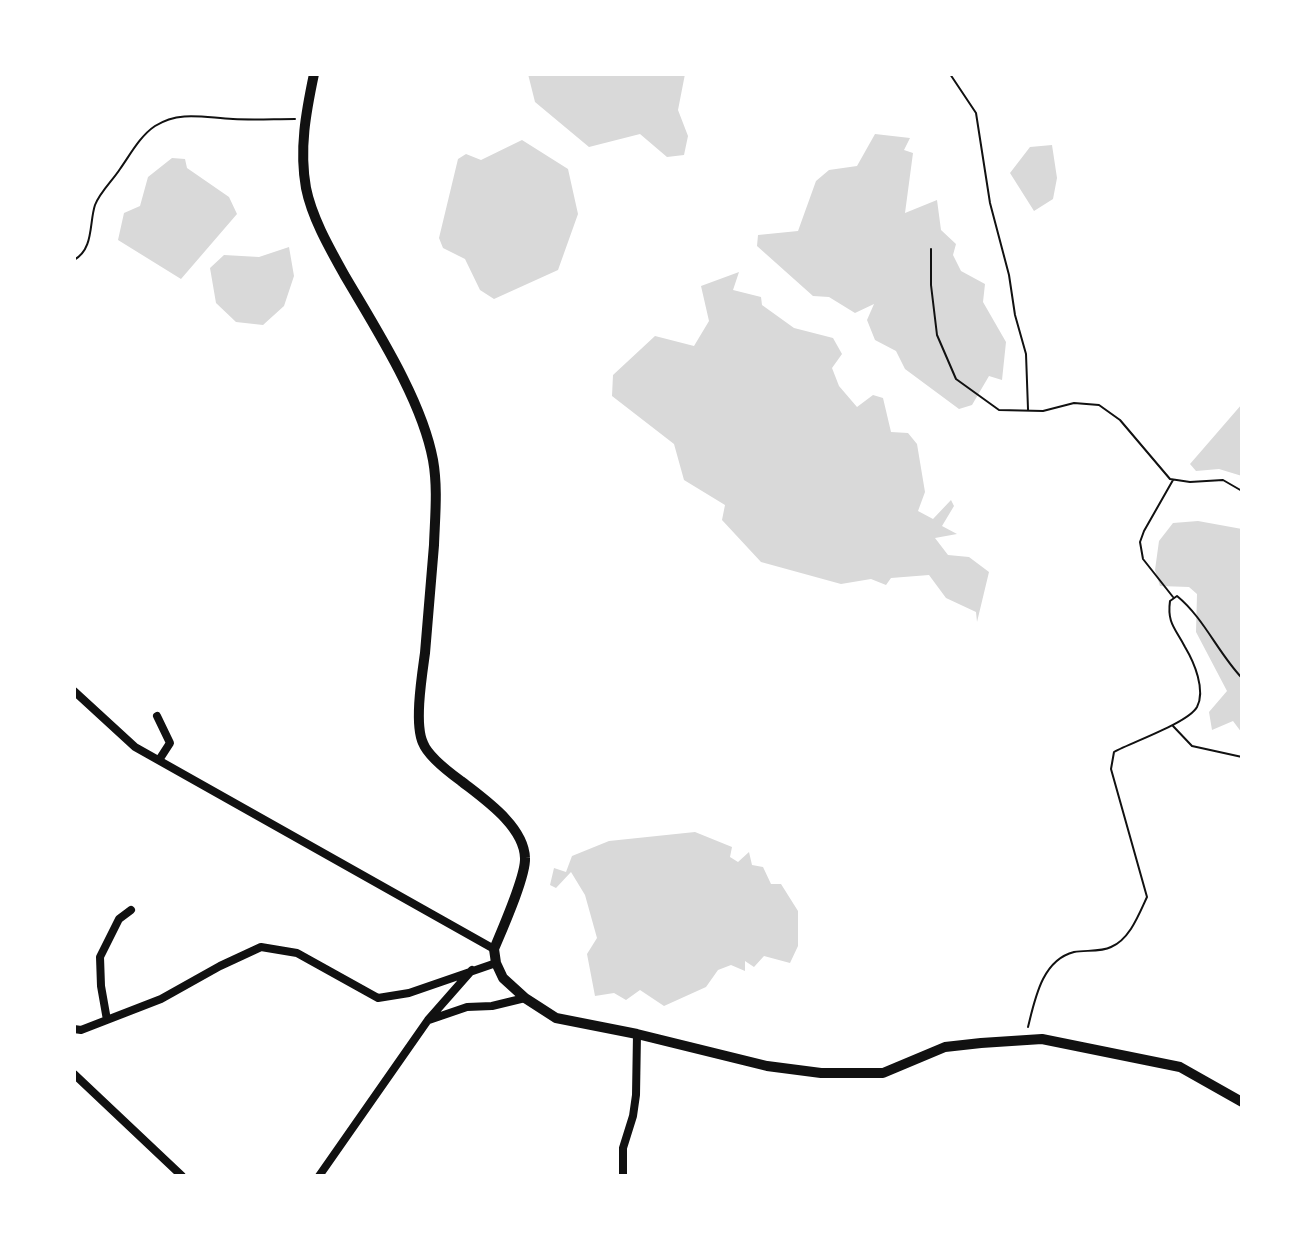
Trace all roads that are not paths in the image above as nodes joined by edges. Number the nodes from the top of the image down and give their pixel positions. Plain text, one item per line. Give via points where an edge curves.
1 (314, 74) edge
2 (74, 691) edge
3 (157, 716) dead end
4 (159, 760) junction
5 (131, 910) dead end
6 (494, 949) junction
7 (496, 963) junction
8 (473, 970) junction
9 (525, 998) junction
10 (107, 1020) junction
11 (428, 1020) junction
12 (74, 1029) edge
13 (637, 1034) junction
14 (74, 1074) edge
15 (1242, 1102) edge
16 (182, 1176) edge
17 (319, 1176) edge
18 (623, 1176) edge

1 - 6 street via 305,120 306,190 335,258 418,411 433,460 436,511 421,687 423,743 494,807 522,843 522,874
2 - 4 street via 135,747
3 - 4 street via 170,743
4 - 6 street
5 - 10 street via 119,919 100,957
6 - 7 street
7 - 8 street
7 - 9 street via 503,978
8 - 10 street via 378,998 297,953 261,947 161,999
8 - 11 street
9 - 11 street via 467,1007
9 - 13 street via 556,1018
10 - 12 street
11 - 17 street
13 - 15 street via 767,1066 851,1074 883,1073 945,1047 1042,1039 1180,1067
13 - 18 street via 636,1095 623,1148
14 - 16 street

